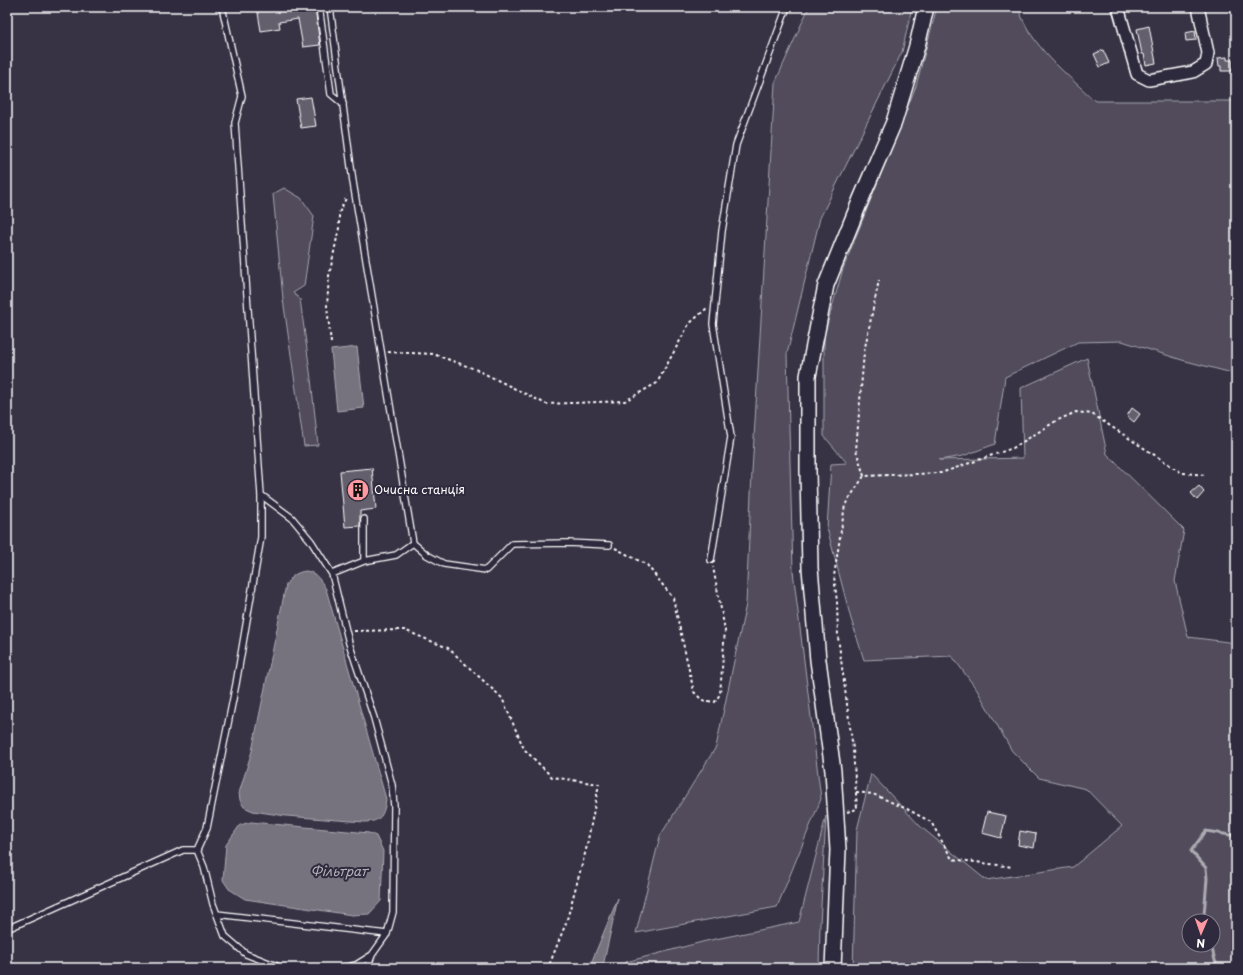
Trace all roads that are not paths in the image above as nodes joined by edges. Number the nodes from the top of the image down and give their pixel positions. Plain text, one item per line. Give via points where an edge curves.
1 (222, 7) edge
2 (319, 7) edge
3 (330, 7) edge
4 (787, 7) edge
5 (926, 7) edge
6 (1118, 7) edge
7 (1198, 7) edge
8 (343, 104) junction
9 (261, 495) junction
10 (364, 519) dead end
11 (413, 543) junction
12 (609, 545) road end
13 (711, 560) road end
14 (364, 561) junction
15 (332, 574) junction
16 (197, 850) junction
17 (217, 914) junction
18 (7, 929) edge
19 (387, 934) junction
20 (372, 955) junction
21 (282, 968) edge
22 (343, 968) edge
23 (367, 968) edge
24 (833, 968) edge

1 - 9 lane via 242,96 235,123
2 - 8 lane via 331,94
3 - 8 lane
4 - 13 lane via 736,145 722,231 713,324 731,437
5 - 24 main road via 894,122 826,285 808,376 810,568 818,660 833,771 838,850
6 - 7 street via 1137,74 1149,80 1193,72 1206,64 1208,52
8 - 11 lane via 353,182
9 - 15 lane via 292,518 311,541
9 - 16 lane via 261,537 236,684 207,828
10 - 14 lane
11 - 12 lane via 444,564 486,570 512,544
11 - 14 lane via 396,555
14 - 15 lane
15 - 19 lane via 346,631 392,785 393,912
16 - 17 lane
16 - 18 lane via 183,850
17 - 19 lane
17 - 21 lane via 225,936 246,954
19 - 20 lane
20 - 22 lane via 356,965
20 - 23 lane

